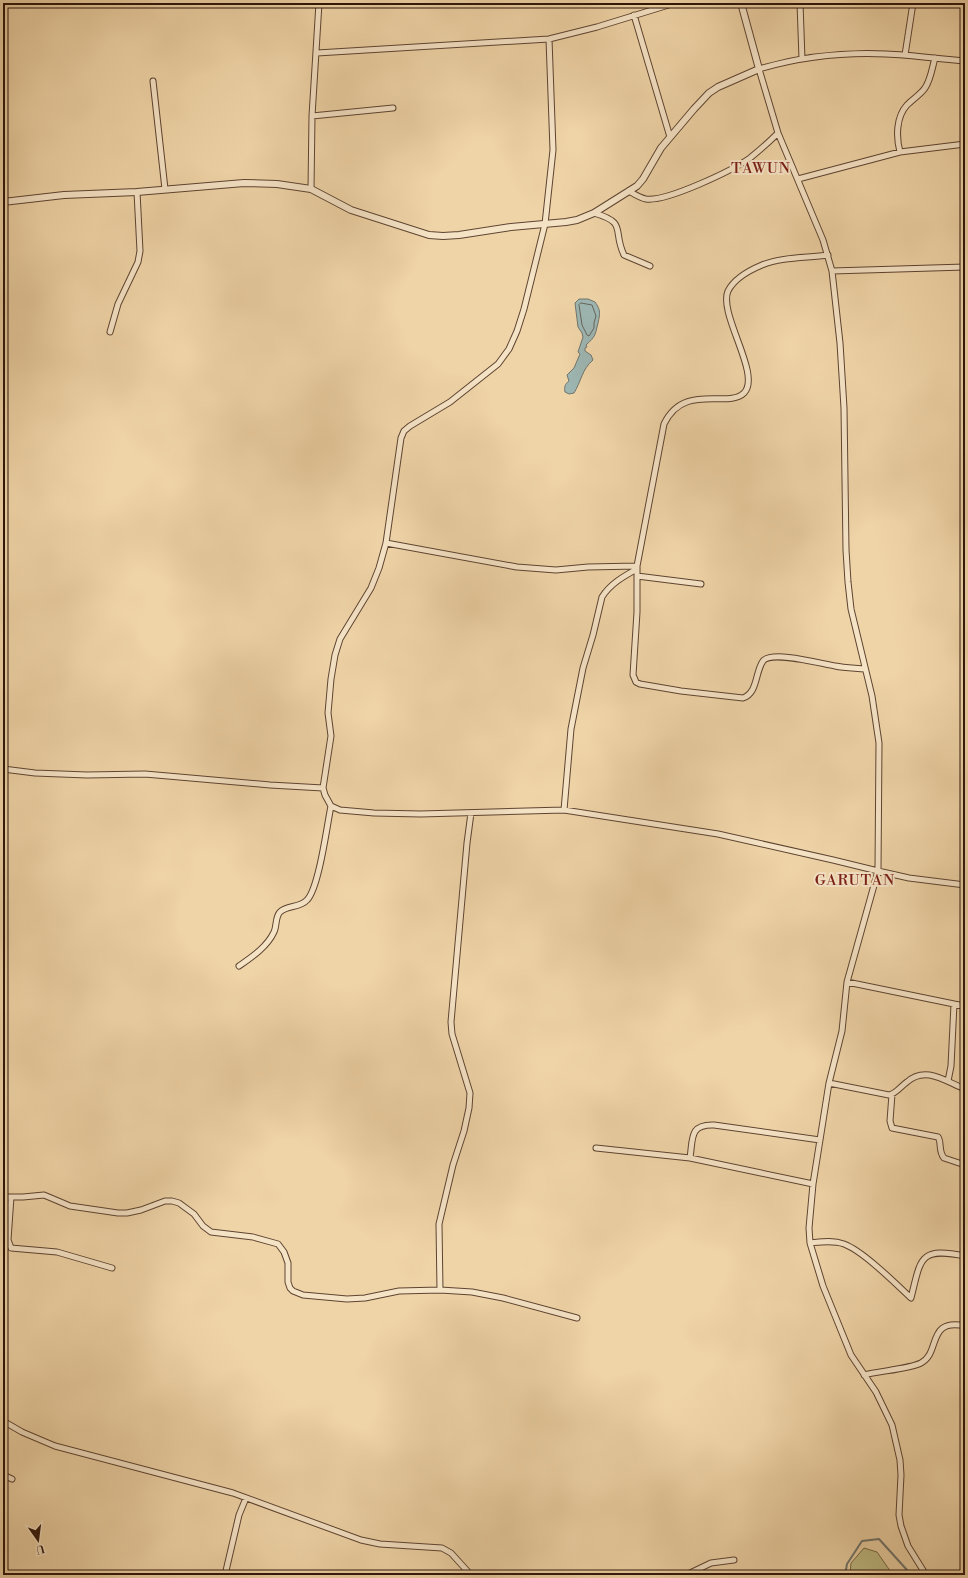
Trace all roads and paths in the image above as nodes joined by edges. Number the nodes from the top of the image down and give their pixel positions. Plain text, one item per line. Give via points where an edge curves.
1 (319, 3) edge
2 (675, 3) edge
3 (741, 3) edge
4 (800, 3) edge
5 (913, 3) edge
6 (634, 15) junction
7 (549, 39) junction
8 (317, 53) junction
9 (905, 55) junction
10 (935, 58) junction
11 (802, 59) junction
12 (965, 61) edge
13 (759, 69) junction
14 (153, 81) dead end
15 (393, 108) dead end
16 (312, 116) junction
17 (778, 133) junction
18 (670, 137) junction
19 (965, 144) edge
20 (900, 152) junction
21 (798, 179) junction
22 (165, 189) junction
23 (310, 189) junction
24 (629, 191) junction
25 (137, 192) junction
26 (3, 202) edge
27 (594, 212) junction
28 (544, 224) junction
29 (828, 255) junction
30 (650, 266) dead end
31 (965, 267) edge
32 (832, 271) junction
33 (110, 332) dead end
34 (386, 543) junction
35 (637, 568) junction
36 (637, 576) junction
37 (701, 584) dead end
38 (865, 669) junction
39 (3, 769) edge
40 (323, 788) junction
41 (331, 806) junction
42 (564, 810) junction
43 (471, 814) junction
44 (878, 871) junction
45 (965, 885) edge
46 (239, 966) dead end
47 (847, 982) junction
48 (954, 1004) junction
49 (965, 1006) edge
50 (948, 1082) junction
51 (829, 1083) junction
52 (965, 1089) edge
53 (892, 1094) junction
54 (820, 1140) junction
55 (596, 1148) dead end
56 (690, 1158) junction
57 (965, 1165) edge
58 (813, 1184) junction
59 (3, 1196) edge
60 (11, 1197) junction
61 (810, 1243) junction
62 (965, 1256) edge
63 (112, 1268) dead end
64 (440, 1290) junction
65 (578, 1318) dead end
66 (965, 1326) edge
67 (864, 1375) junction
68 (3, 1421) edge
69 (3, 1475) edge
70 (12, 1479) dead end
71 (246, 1498) junction
72 (734, 1560) dead end
73 (225, 1575) edge
74 (470, 1575) edge
75 (686, 1575) edge
76 (926, 1575) edge

1 - 8 street
2 - 6 street
3 - 13 street
4 - 11 street
5 - 9 street
6 - 7 street
6 - 18 street
7 - 8 street
7 - 28 street via 553,150
8 - 16 street
9 - 10 street
9 - 11 street via 848,54
10 - 12 street
10 - 20 street via 930,80 906,106 900,118 897,136
11 - 13 street
13 - 17 street
13 - 18 street via 709,93
14 - 22 street
15 - 16 street
16 - 23 street
17 - 21 street
17 - 24 street via 750,158 694,186 656,199 646,199
18 - 24 street via 643,179
19 - 20 street
20 - 21 street
21 - 29 street
22 - 23 street via 244,183
22 - 25 street
23 - 28 street via 351,210 429,235 459,235
24 - 27 street
25 - 26 street via 64,195
25 - 33 street via 140,251 138,262 118,304
27 - 28 street via 577,220
27 - 30 street via 613,220 616,224 624,255
28 - 34 street via 524,310 511,343 498,364 450,402 404,431
29 - 32 street
29 - 35 street via 762,265 740,278 728,290 729,311 748,371 747,388 744,393 734,398 690,401 668,416 664,424
31 - 32 street
32 - 38 street via 844,408 848,582 851,609
34 - 35 street via 537,570
34 - 40 street via 371,588 338,645 331,679 328,713 331,736
35 - 36 street
35 - 42 street via 612,585 602,597 573,715
36 - 37 street
36 - 38 street via 633,672 634,679 640,684 743,698 752,691 762,662 767,658 799,659
38 - 44 street via 879,743
39 - 40 street via 87,775 145,774
40 - 41 street
41 - 43 street via 340,810 374,813
41 - 46 street via 315,884 308,900 280,911 274,933 266,944
42 - 43 street
42 - 44 street via 718,834
43 - 64 street via 451,1022 452,1034 470,1093 466,1124 451,1172 440,1224
44 - 45 street
44 - 47 street
47 - 48 street
47 - 51 street via 842,1031
48 - 49 street
48 - 50 street
50 - 52 street
50 - 53 street via 930,1074 921,1074 908,1080
51 - 53 street
51 - 54 street
53 - 57 street via 892,1128 938,1137 940,1152 944,1158
54 - 56 street via 714,1125 702,1126 694,1132
54 - 58 street
55 - 56 street
56 - 58 street
58 - 61 street
59 - 60 street
60 - 63 street via 8,1240 11,1248 57,1252
60 - 64 street via 44,1195 70,1206 118,1213 141,1210 165,1201 179,1203 212,1232 253,1237 278,1244 288,1263 290,1288 303,1295 348,1299 399,1290
61 - 62 street via 844,1244 859,1252 911,1298 925,1258 934,1253 944,1252
61 - 67 street via 823,1286 842,1334
64 - 65 street via 472,1292 503,1298
66 - 67 street via 951,1325 937,1333 928,1356 920,1363
67 - 76 street via 876,1392 892,1425 900,1460 901,1526 908,1546
68 - 71 street via 55,1446
69 - 70 street
71 - 73 street via 239,1515
71 - 74 street via 370,1542 442,1548
72 - 75 street via 711,1563

